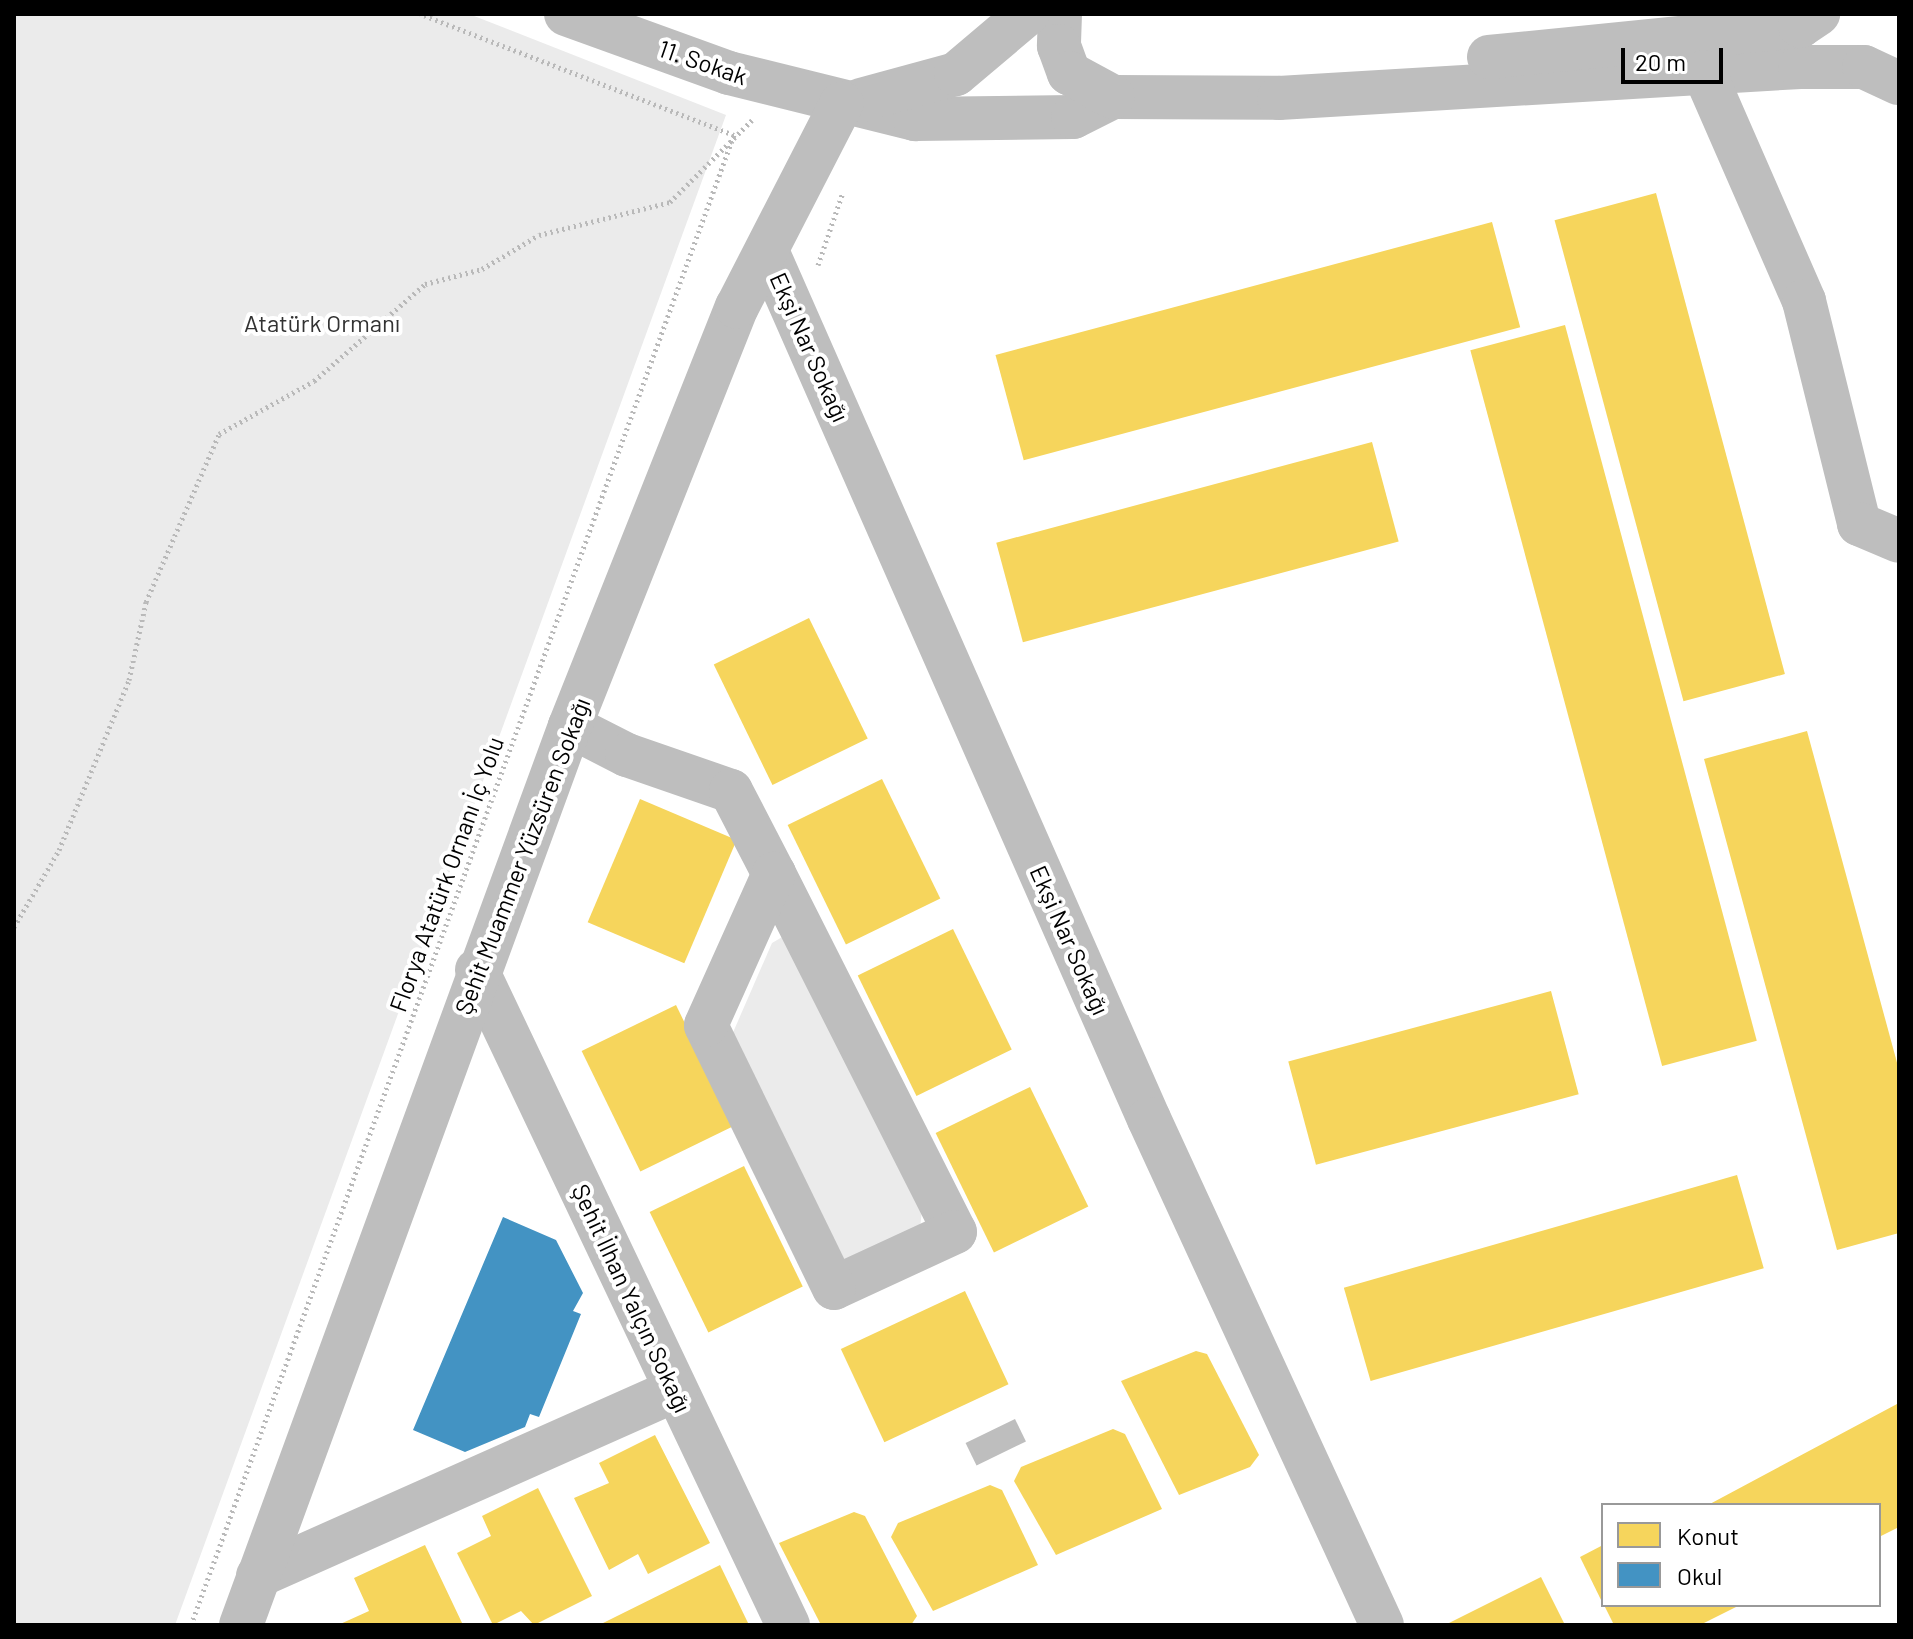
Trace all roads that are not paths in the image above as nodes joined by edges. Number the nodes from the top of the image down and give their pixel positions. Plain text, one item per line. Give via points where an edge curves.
1 (566, 14) edge
2 (1027, 14) edge
3 (1060, 14) edge
4 (1818, 14) edge
5 (1704, 72) junction
6 (1899, 83) edge
7 (1205, 93) junction
8 (1113, 97) junction
9 (842, 103) junction
10 (767, 251) junction
11 (1899, 541) edge
12 (570, 726) junction
13 (774, 874) junction
14 (477, 970) junction
15 (675, 1390) junction
16 (258, 1576) junction
17 (241, 1625) edge
18 (788, 1625) edge
19 (1382, 1625) edge

1 - 9 street, 11. Sokak via 729,73
2 - 9 street via 956,74 901,95
3 - 8 street via 1059,46 1069,73
4 - 7 street via 1800,26 1284,78
5 - 6 street via 1864,67
5 - 7 street via 1279,98
5 - 11 street via 1804,301 1859,524
7 - 8 street
8 - 9 street, 11. Sokak via 1073,117 915,119
9 - 10 street, Şehit Muammer Yüzsüren Sokağı
10 - 12 street, Şehit Muammer Yüzsüren Sokağı via 737,307
10 - 19 street, Ekşi Nar Sokağı via 1149,1119
12 - 13 street via 627,755 731,791
12 - 14 street, Şehit Muammer Yüzsüren Sokağı
13 - 13 street via 955,1232 834,1288 706,1025
14 - 15 street, Şehit İlhan Yalçın Sokağı
14 - 16 street, Şehit Muammer Yüzsüren Sokağı
15 - 16 street
15 - 18 street, Şehit İlhan Yalçın Sokağı
16 - 17 street, Şehit Muammer Yüzsüren Sokağı

